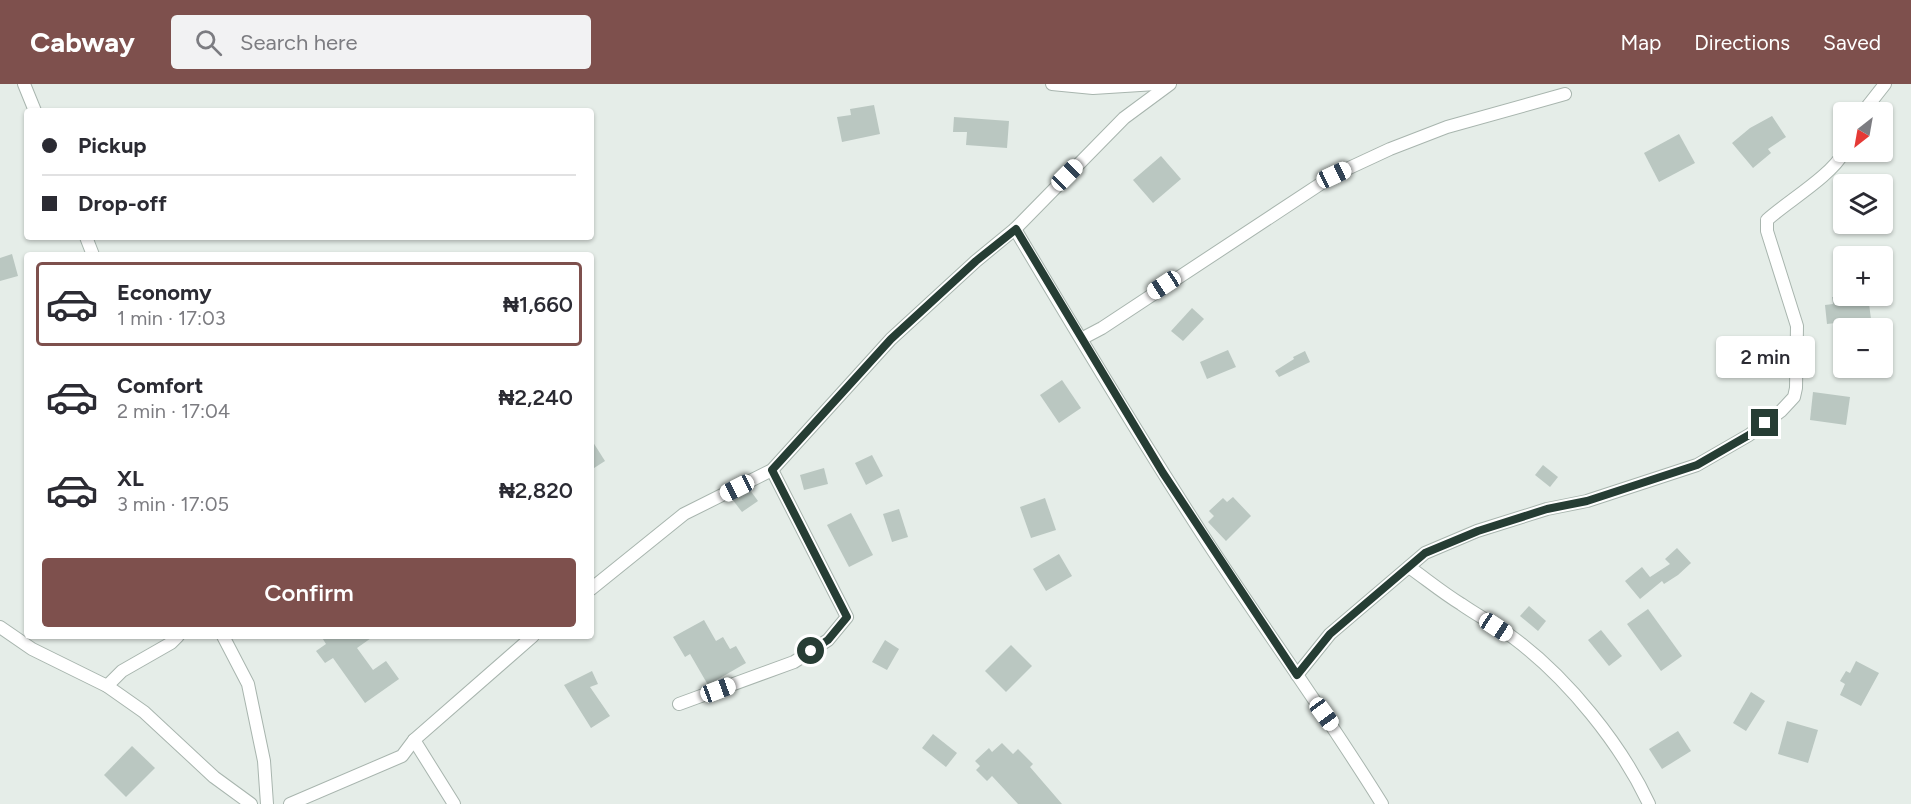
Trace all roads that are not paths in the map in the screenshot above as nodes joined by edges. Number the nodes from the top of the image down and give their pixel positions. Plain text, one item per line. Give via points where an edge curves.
1 (24, 84) edge
2 (1052, 84) edge
3 (1156, 84) edge
4 (1170, 84) edge
5 (1886, 84) edge
6 (1565, 93) dead end
7 (1871, 102) edge
8 (34, 108) edge
9 (1837, 162) edge
10 (1016, 229) junction
11 (1083, 338) junction
12 (772, 470) junction
13 (1409, 567) junction
14 (594, 587) edge
15 (0, 627) edge
16 (175, 639) edge
17 (225, 639) edge
18 (530, 639) edge
19 (1297, 675) junction
20 (107, 686) junction
21 (679, 704) dead end
22 (414, 740) junction
23 (251, 804) edge
24 (267, 804) edge
25 (290, 804) edge
26 (454, 804) edge
27 (1382, 804) edge
28 (1649, 804) edge

1 - 8 street
2 - 3 street via 1093,88
4 - 10 street via 1124,118
5 - 7 street
6 - 11 street via 1447,127 1334,175
9 - 13 street via 1767,220 1797,326 1796,388 1794,397 1780,411 1749,435 1697,465 1478,531 1425,553
10 - 11 street
10 - 12 street via 891,339
11 - 19 street via 1163,473
12 - 14 street via 684,514
12 - 21 street via 847,617 828,640 794,662
13 - 19 street via 1330,634
13 - 28 street via 1515,639 1564,683 1608,736
15 - 20 street via 32,649
16 - 20 street via 122,671
17 - 24 street via 248,684 264,761
18 - 22 street
19 - 27 street
20 - 23 street via 144,712 214,777
22 - 25 street via 402,756
22 - 26 street

